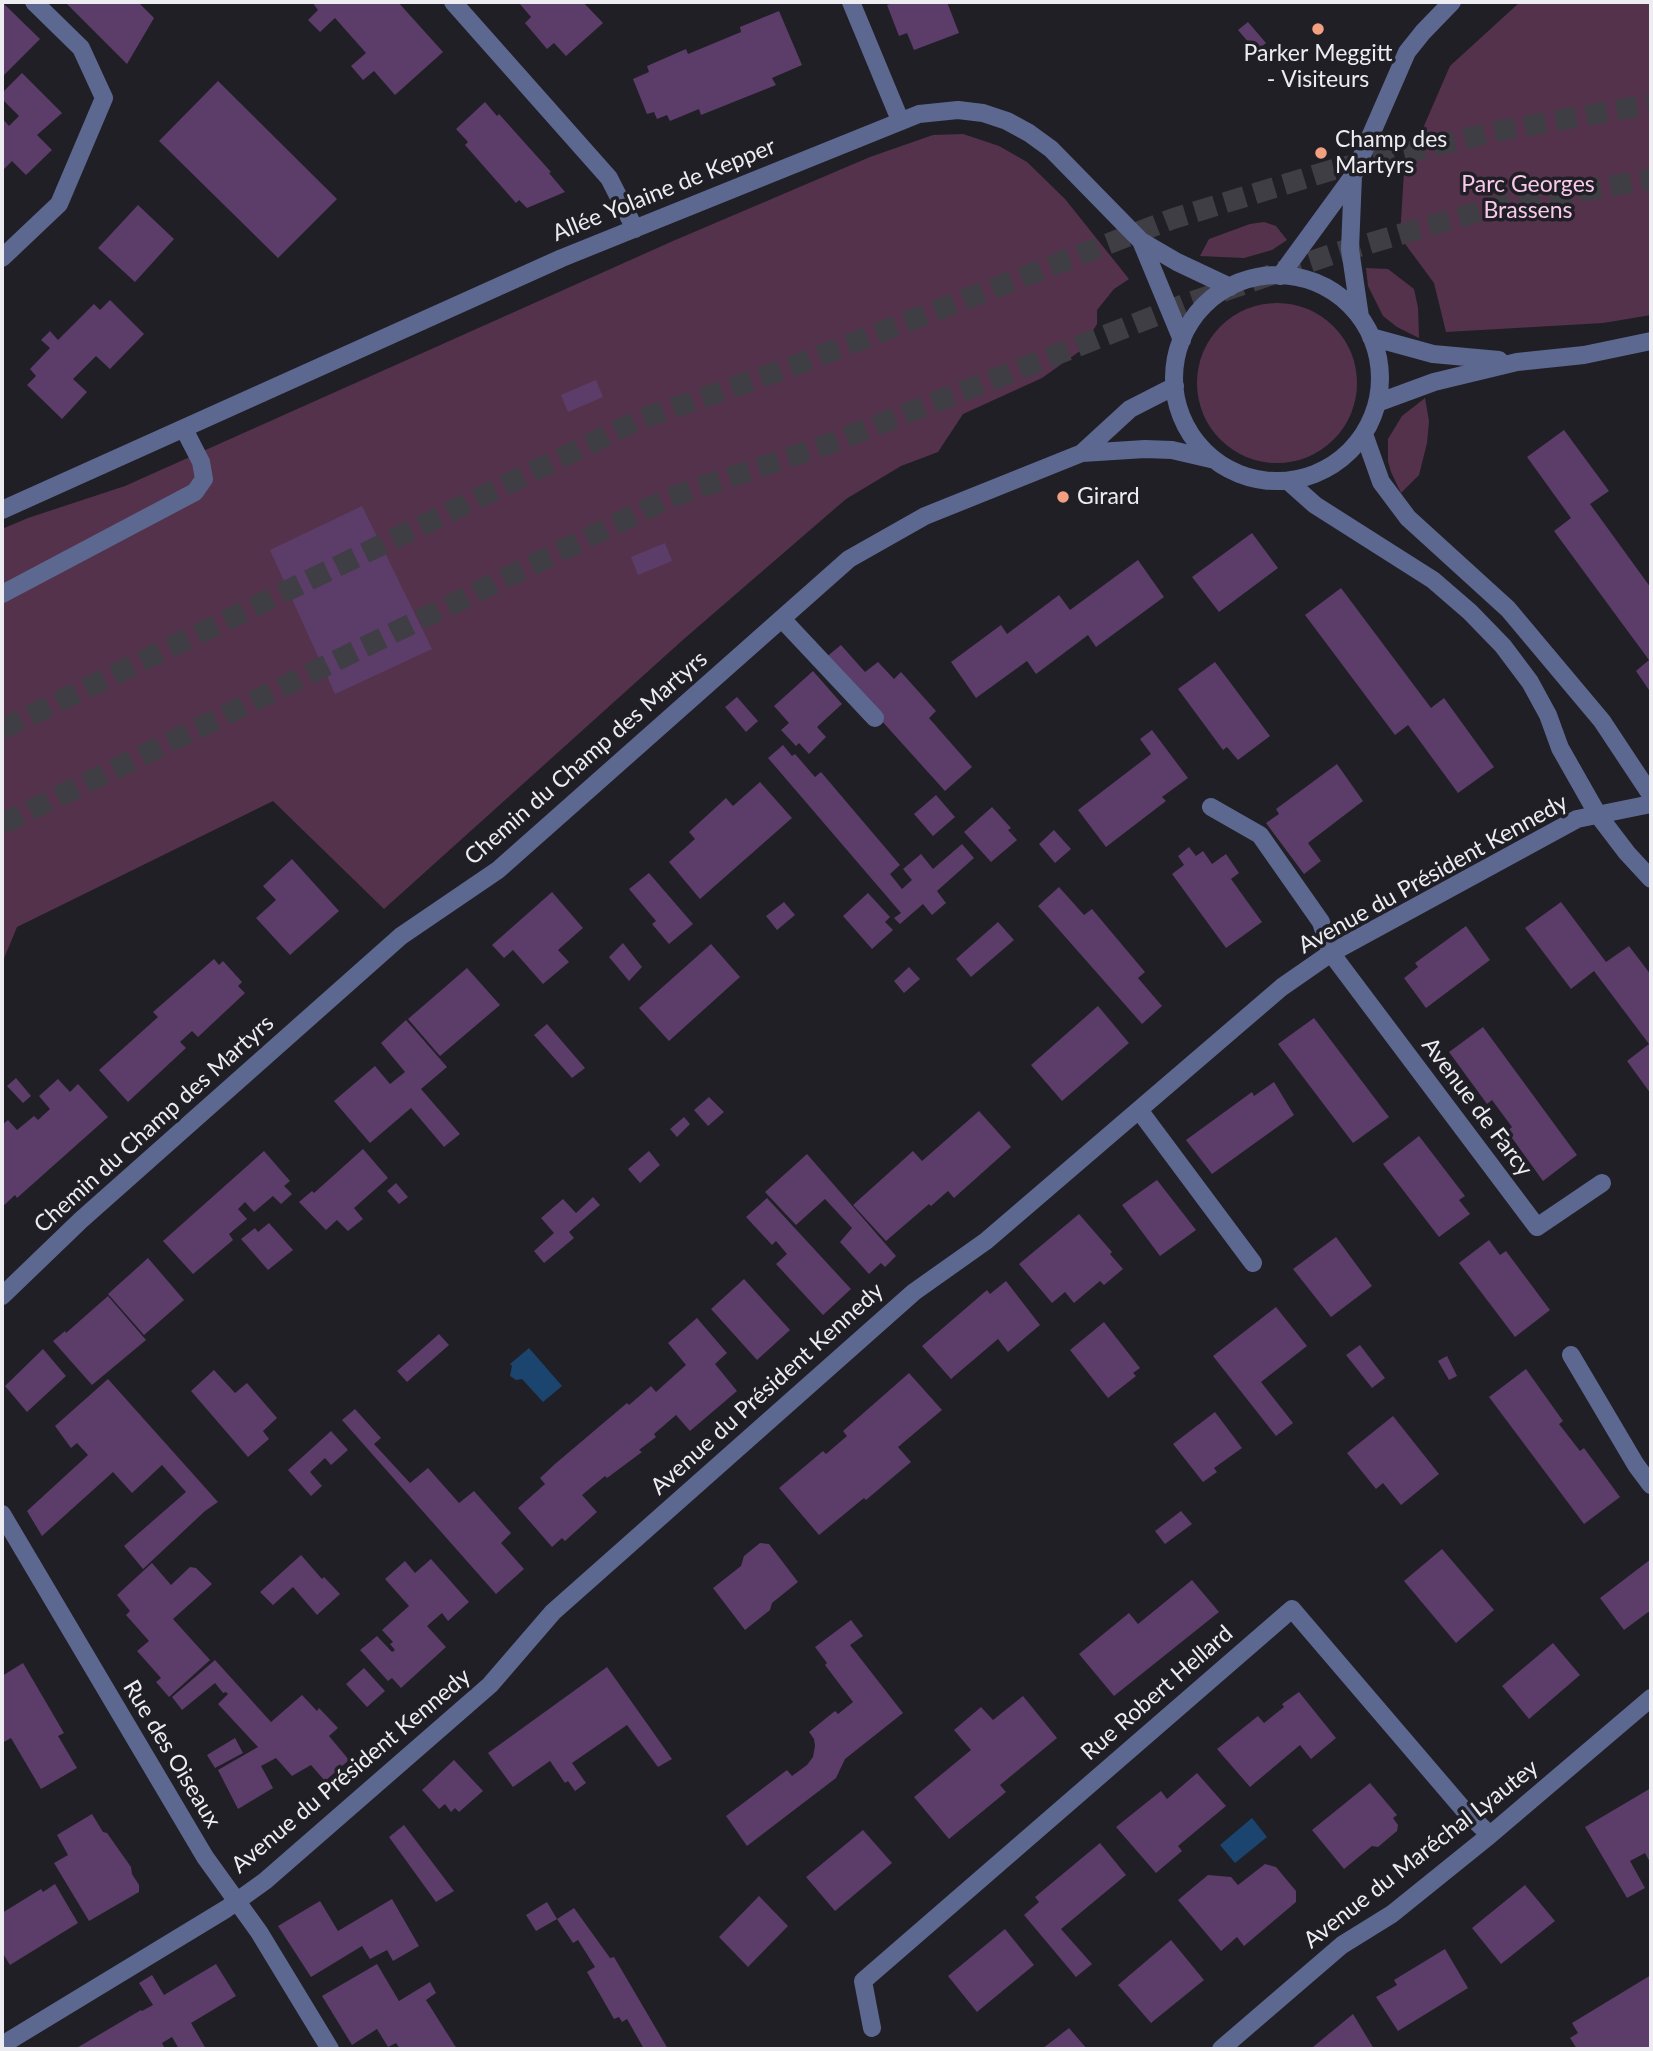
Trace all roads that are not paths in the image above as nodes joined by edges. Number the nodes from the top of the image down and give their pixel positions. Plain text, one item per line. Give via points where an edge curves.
1 (34, 2) edge
2 (453, 2) edge
3 (851, 2) edge
4 (1452, 2) edge
5 (900, 120) junction
6 (1353, 176) junction
7 (635, 229) junction
8 (1141, 241) junction
9 (2, 258) edge
10 (1280, 276) junction
11 (1230, 287) junction
12 (1360, 317) junction
13 (1371, 337) junction
14 (1182, 340) junction
15 (1651, 341) edge
16 (1517, 362) junction
17 (1175, 386) junction
18 (1377, 402) junction
19 (184, 429) junction
20 (1364, 434) junction
21 (1082, 453) junction
22 (1215, 460) junction
23 (1287, 481) junction
24 (2, 510) edge
25 (2, 594) edge
26 (782, 619) junction
27 (875, 718) dead end
28 (1651, 795) edge
29 (1651, 804) edge
30 (1211, 807) dead end
31 (1598, 815) junction
32 (1651, 879) edge
33 (1331, 953) junction
34 (1139, 1110) junction
35 (1602, 1183) dead end
36 (1253, 1263) dead end
37 (2, 1296) edge
38 (1570, 1356) dead end
39 (1651, 1485) edge
40 (2, 1514) edge
41 (1651, 1698) edge
42 (1490, 1835) junction
43 (237, 1900) junction
44 (872, 2028) dead end
45 (2, 2045) edge
46 (330, 2049) edge
47 (1221, 2049) edge

1 - 9 street via 81,48 104,98 59,204
2 - 7 street via 609,178
3 - 5 street
4 - 6 street via 1407,52
5 - 7 street, Allée Yolaine de Kepper
5 - 8 street, Allée Yolaine de Kepper via 958,110 1007,121 1051,149
6 - 10 street
6 - 12 street via 1350,249
7 - 19 street, Allée Yolaine de Kepper
8 - 11 street, Allée Yolaine de Kepper
8 - 14 street, Allée Yolaine de Kepper
10 - 11 street
10 - 12 street via 1325,287
11 - 14 street via 1200,311
12 - 13 street
13 - 16 street via 1433,355
13 - 18 street via 1380,368
14 - 17 street
15 - 16 street
16 - 18 street via 1434,382
17 - 21 street, Chemin du Champ des Martyrs via 1130,409
17 - 22 street via 1187,427
18 - 20 street
19 - 24 street, Allée Yolaine de Kepper
19 - 25 street via 201,462 204,479 195,492
20 - 23 street via 1331,466
20 - 28 street via 1381,482 1408,518 1508,609 1602,722
21 - 22 street, Chemin du Champ des Martyrs via 1171,450
21 - 26 street, Chemin du Champ des Martyrs via 925,516 849,559
22 - 23 street via 1246,476
23 - 31 street via 1315,505 1433,579 1503,646 1530,682
26 - 27 street
26 - 37 street, Chemin du Champ des Martyrs via 498,870 391,946 81,1220
29 - 31 street, Avenue du Président Kennedy
30 - 33 street via 1260,835 1321,922
31 - 32 street
31 - 33 street, Avenue du Président Kennedy via 1577,819
33 - 34 street, Avenue du Président Kennedy via 1282,987
33 - 35 street, Avenue de Farcy via 1537,1227
34 - 36 street
34 - 43 street, Avenue du Président Kennedy via 986,1241 914,1292 553,1612 490,1685 265,1881
38 - 39 street
40 - 43 street, Rue des Oiseaux via 205,1857
41 - 42 street, Avenue du Maréchal Lyautey
42 - 44 street, Rue Robert Hellard via 1292,1609 863,1981
42 - 47 street, Avenue du Maréchal Lyautey via 1392,1914 1342,1945
43 - 45 street, Avenue du Président Kennedy
43 - 46 street, Rue des Oiseaux

